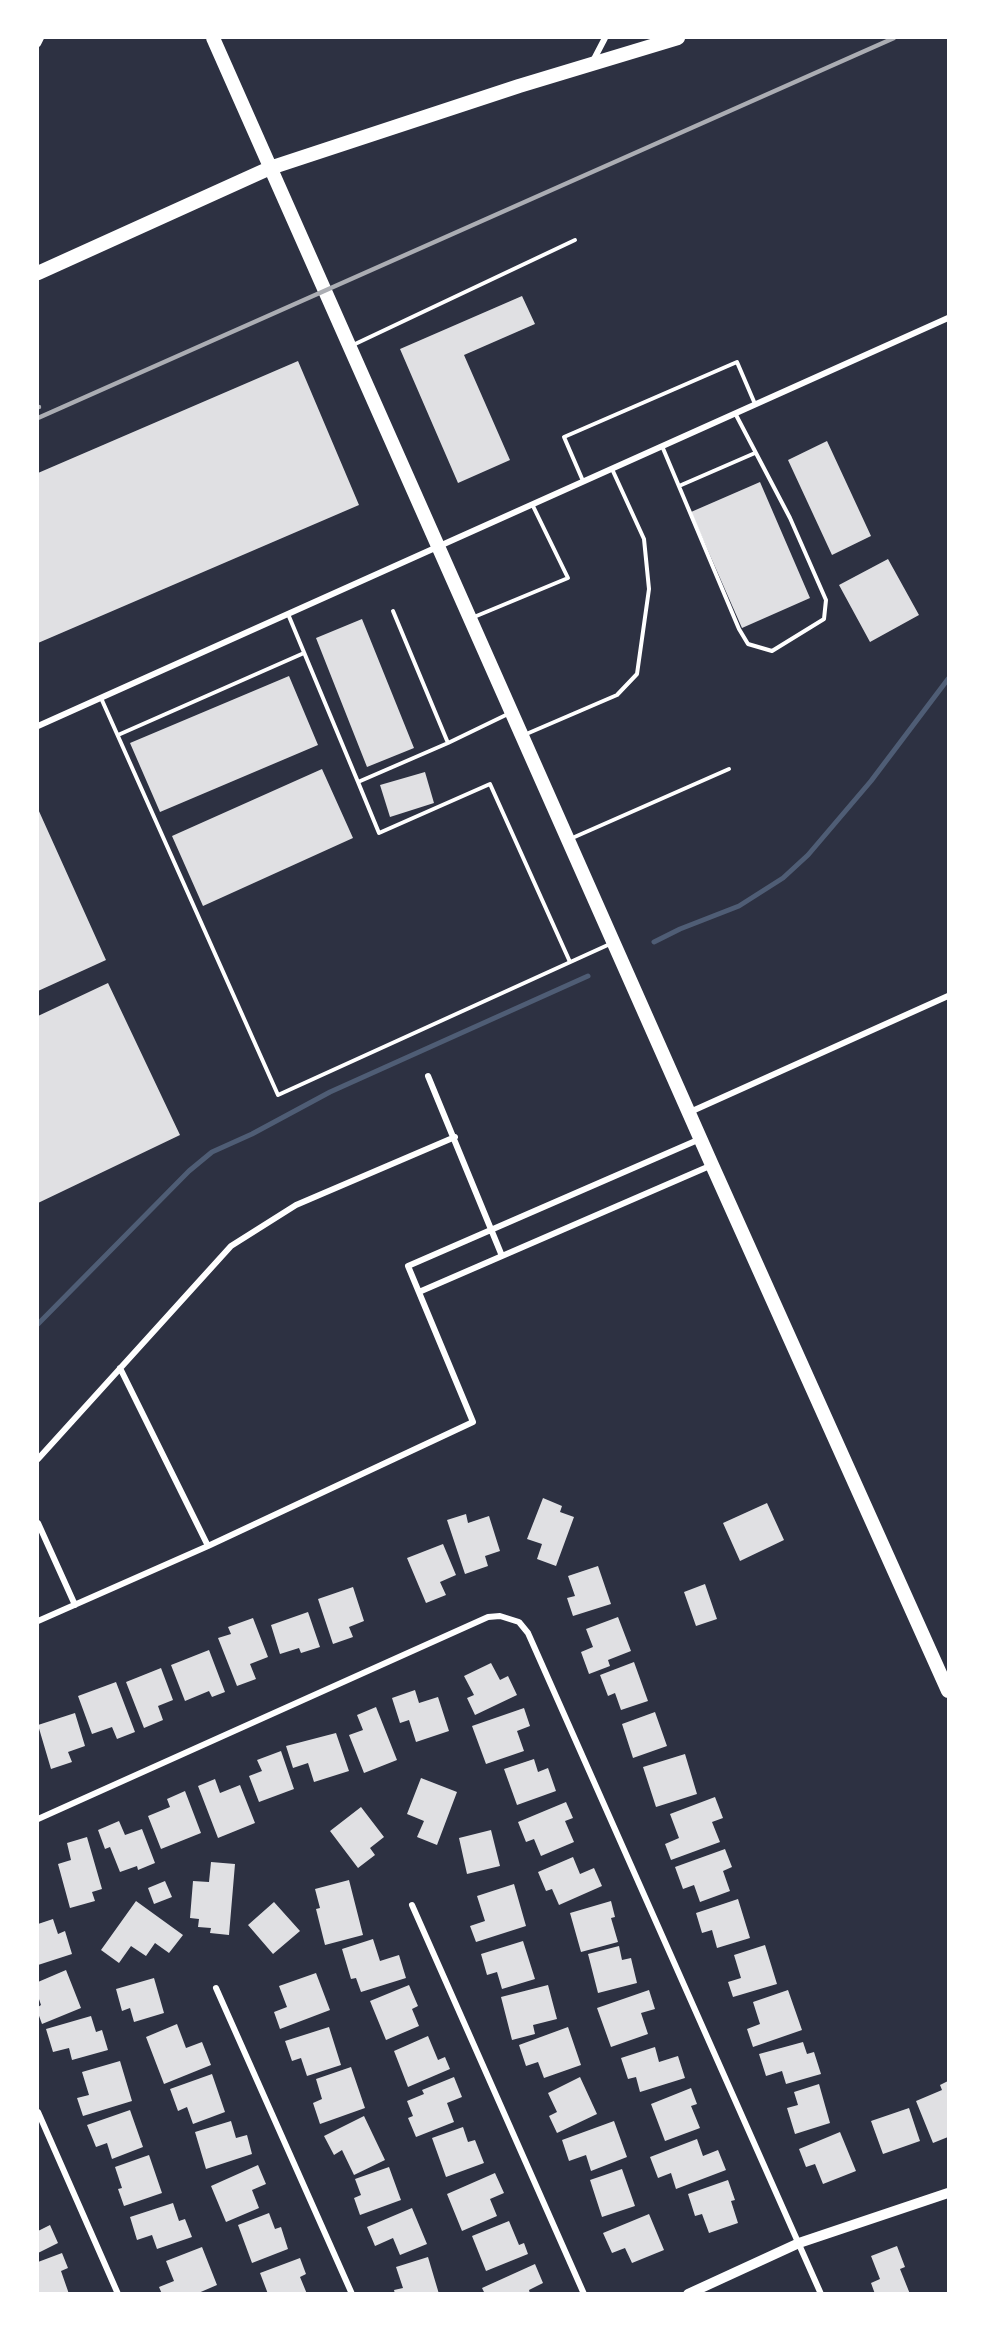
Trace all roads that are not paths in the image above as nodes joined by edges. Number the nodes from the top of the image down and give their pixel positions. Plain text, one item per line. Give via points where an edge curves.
1 (41, 38) edge
2 (213, 38) edge
3 (605, 38) edge
4 (678, 38) edge
5 (655, 41) edge
6 (38, 44) edge
7 (592, 63) junction
8 (270, 168) junction
9 (575, 240) dead end
10 (38, 273) edge
11 (948, 318) edge
12 (349, 346) junction
13 (755, 404) junction
14 (735, 413) junction
15 (662, 446) junction
16 (755, 453) junction
17 (612, 468) junction
18 (583, 480) junction
19 (679, 486) junction
20 (532, 504) junction
21 (438, 545) junction
22 (393, 611) dead end
23 (287, 613) junction
24 (471, 619) junction
25 (304, 654) junction
26 (101, 697) junction
27 (512, 712) junction
28 (38, 726) edge
29 (118, 735) junction
30 (523, 736) junction
31 (448, 743) junction
32 (729, 769) dead end
33 (358, 782) junction
34 (569, 839) junction
35 (615, 942) junction
36 (570, 962) junction
37 (948, 996) edge
38 (428, 1076) dead end
39 (690, 1112) junction
40 (454, 1137) junction
41 (701, 1139) junction
42 (712, 1164) junction
43 (491, 1230) junction
44 (502, 1256) junction
45 (419, 1292) junction
46 (120, 1368) junction
47 (38, 1459) edge
48 (38, 1523) edge
49 (208, 1546) junction
50 (75, 1605) junction
51 (38, 1621) edge
52 (948, 1692) edge
53 (38, 1819) edge
54 (412, 1905) dead end
55 (216, 1988) dead end
56 (38, 2112) edge
57 (948, 2193) edge
58 (799, 2243) junction
59 (118, 2294) edge
60 (352, 2294) edge
61 (584, 2294) edge
62 (688, 2294) edge
63 (821, 2294) edge

1 - 6 street
2 - 8 main road
3 - 7 street
4 - 5 main road
5 - 7 main road
7 - 8 main road
8 - 10 main road
8 - 12 main road
9 - 12 lane
11 - 13 street
12 - 21 main road
13 - 14 street
13 - 18 lane via 736,362 564,436
14 - 15 street
14 - 16 lane
15 - 17 street
15 - 19 lane
16 - 19 lane
16 - 19 lane via 790,518 826,600 824,620 772,651 748,644 739,629
17 - 18 street
17 - 30 lane via 644,539 650,589 637,674 617,695
18 - 20 street
20 - 21 street
20 - 24 lane via 568,578
21 - 23 street
21 - 24 main road
22 - 31 lane
23 - 25 lane
23 - 26 street
24 - 27 main road
25 - 29 lane
25 - 33 lane
26 - 28 street
26 - 29 lane
27 - 30 main road
27 - 31 lane
29 - 36 lane via 278,1095
30 - 34 main road
31 - 33 lane
32 - 34 lane
33 - 36 lane via 379,833 490,784
34 - 35 main road
35 - 36 lane
35 - 39 main road
37 - 39 street
38 - 40 street
39 - 41 main road
40 - 43 street
40 - 46 street via 296,1204 231,1246
41 - 42 main road
41 - 43 street
42 - 44 street
42 - 52 main road
43 - 44 street
43 - 45 street via 408,1266
44 - 45 street
45 - 49 street via 472,1422
46 - 47 street
46 - 49 street
48 - 50 street
49 - 50 street
50 - 51 street
53 - 58 street via 488,1617 519,1622 528,1633
54 - 61 street
55 - 60 street
56 - 59 street
57 - 58 street
58 - 62 street
58 - 63 street

